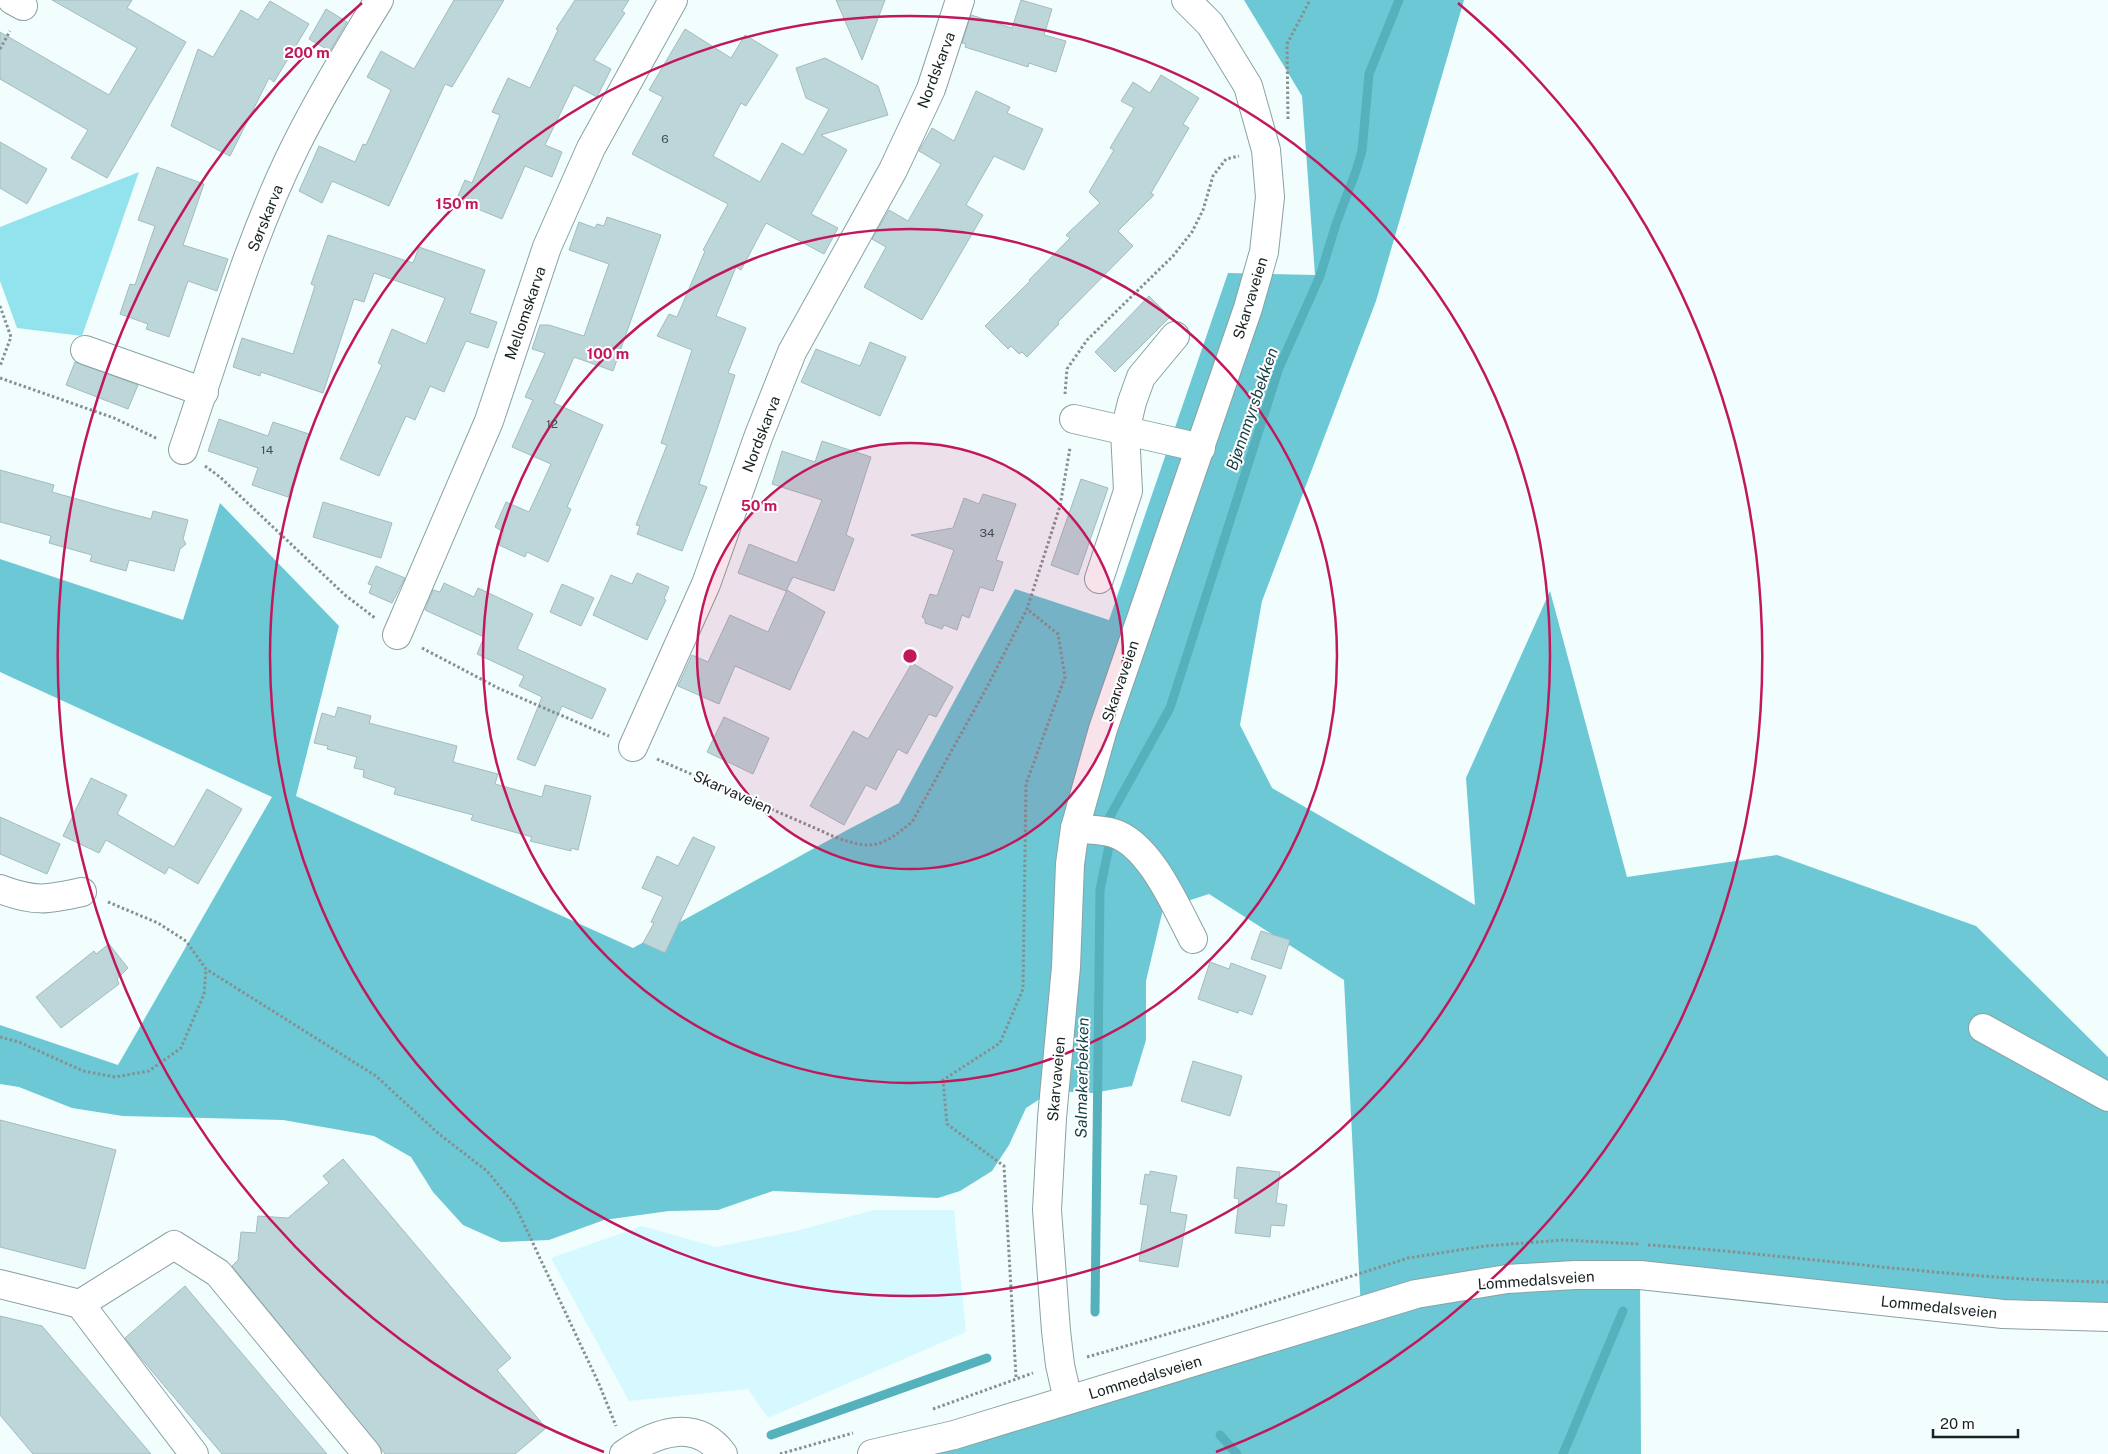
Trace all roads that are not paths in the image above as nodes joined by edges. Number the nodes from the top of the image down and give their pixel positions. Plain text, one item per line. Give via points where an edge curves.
1 (379, 0) edge
2 (673, 0) edge
3 (960, 0) edge
4 (1186, 0) edge
5 (1175, 336) dead end
6 (85, 350) dead end
7 (204, 392) junction
8 (1074, 419) dead end
9 (1125, 431) junction
10 (1201, 448) junction
11 (183, 450) road end
12 (1099, 579) dead end
13 (397, 635) road end
14 (633, 747) road end
15 (1074, 828) junction
16 (0, 890) edge
17 (82, 892) road end
18 (1193, 939) dead end
19 (1983, 1028) dead end
20 (2108, 1097) edge
21 (0, 1284) edge
22 (80, 1304) junction
23 (2108, 1317) edge
24 (1068, 1400) junction
25 (954, 1434) junction
26 (626, 1453) edge
27 (194, 1454) edge
28 (367, 1454) edge
29 (723, 1454) edge
30 (872, 1454) edge
31 (918, 1454) edge

1 - 7 street, Sørskarva via 296,145 255,241
2 - 13 street, Mellomskarva via 591,148 547,247 489,421
3 - 14 street, Nordskarva via 931,88 893,170 792,352 706,584
4 - 10 street, Skarvaveien via 1210,24 1248,86 1266,150 1270,197 1264,252
5 - 9 street via 1141,377
6 - 7 street
7 - 11 street, Sørskarva
8 - 9 street
9 - 10 street
9 - 12 street via 1128,491
10 - 15 street, Skarvaveien via 1103,729
15 - 18 street via 1113,832 1130,841 1157,873
15 - 24 street, Skarvaveien via 1047,1210 1058,1348
16 - 17 street via 25,898 52,899
19 - 20 street
21 - 22 street
22 - 27 street
22 - 28 street via 174,1245 218,1273
23 - 24 street, Lommedalsveien via 2003,1314 1640,1275 1507,1279 1416,1294
24 - 25 street, Lommedalsveien
25 - 30 street, Lommedalsveien
25 - 31 street, Lommedalsveien
26 - 29 street via 653,1436 681,1430 704,1438

